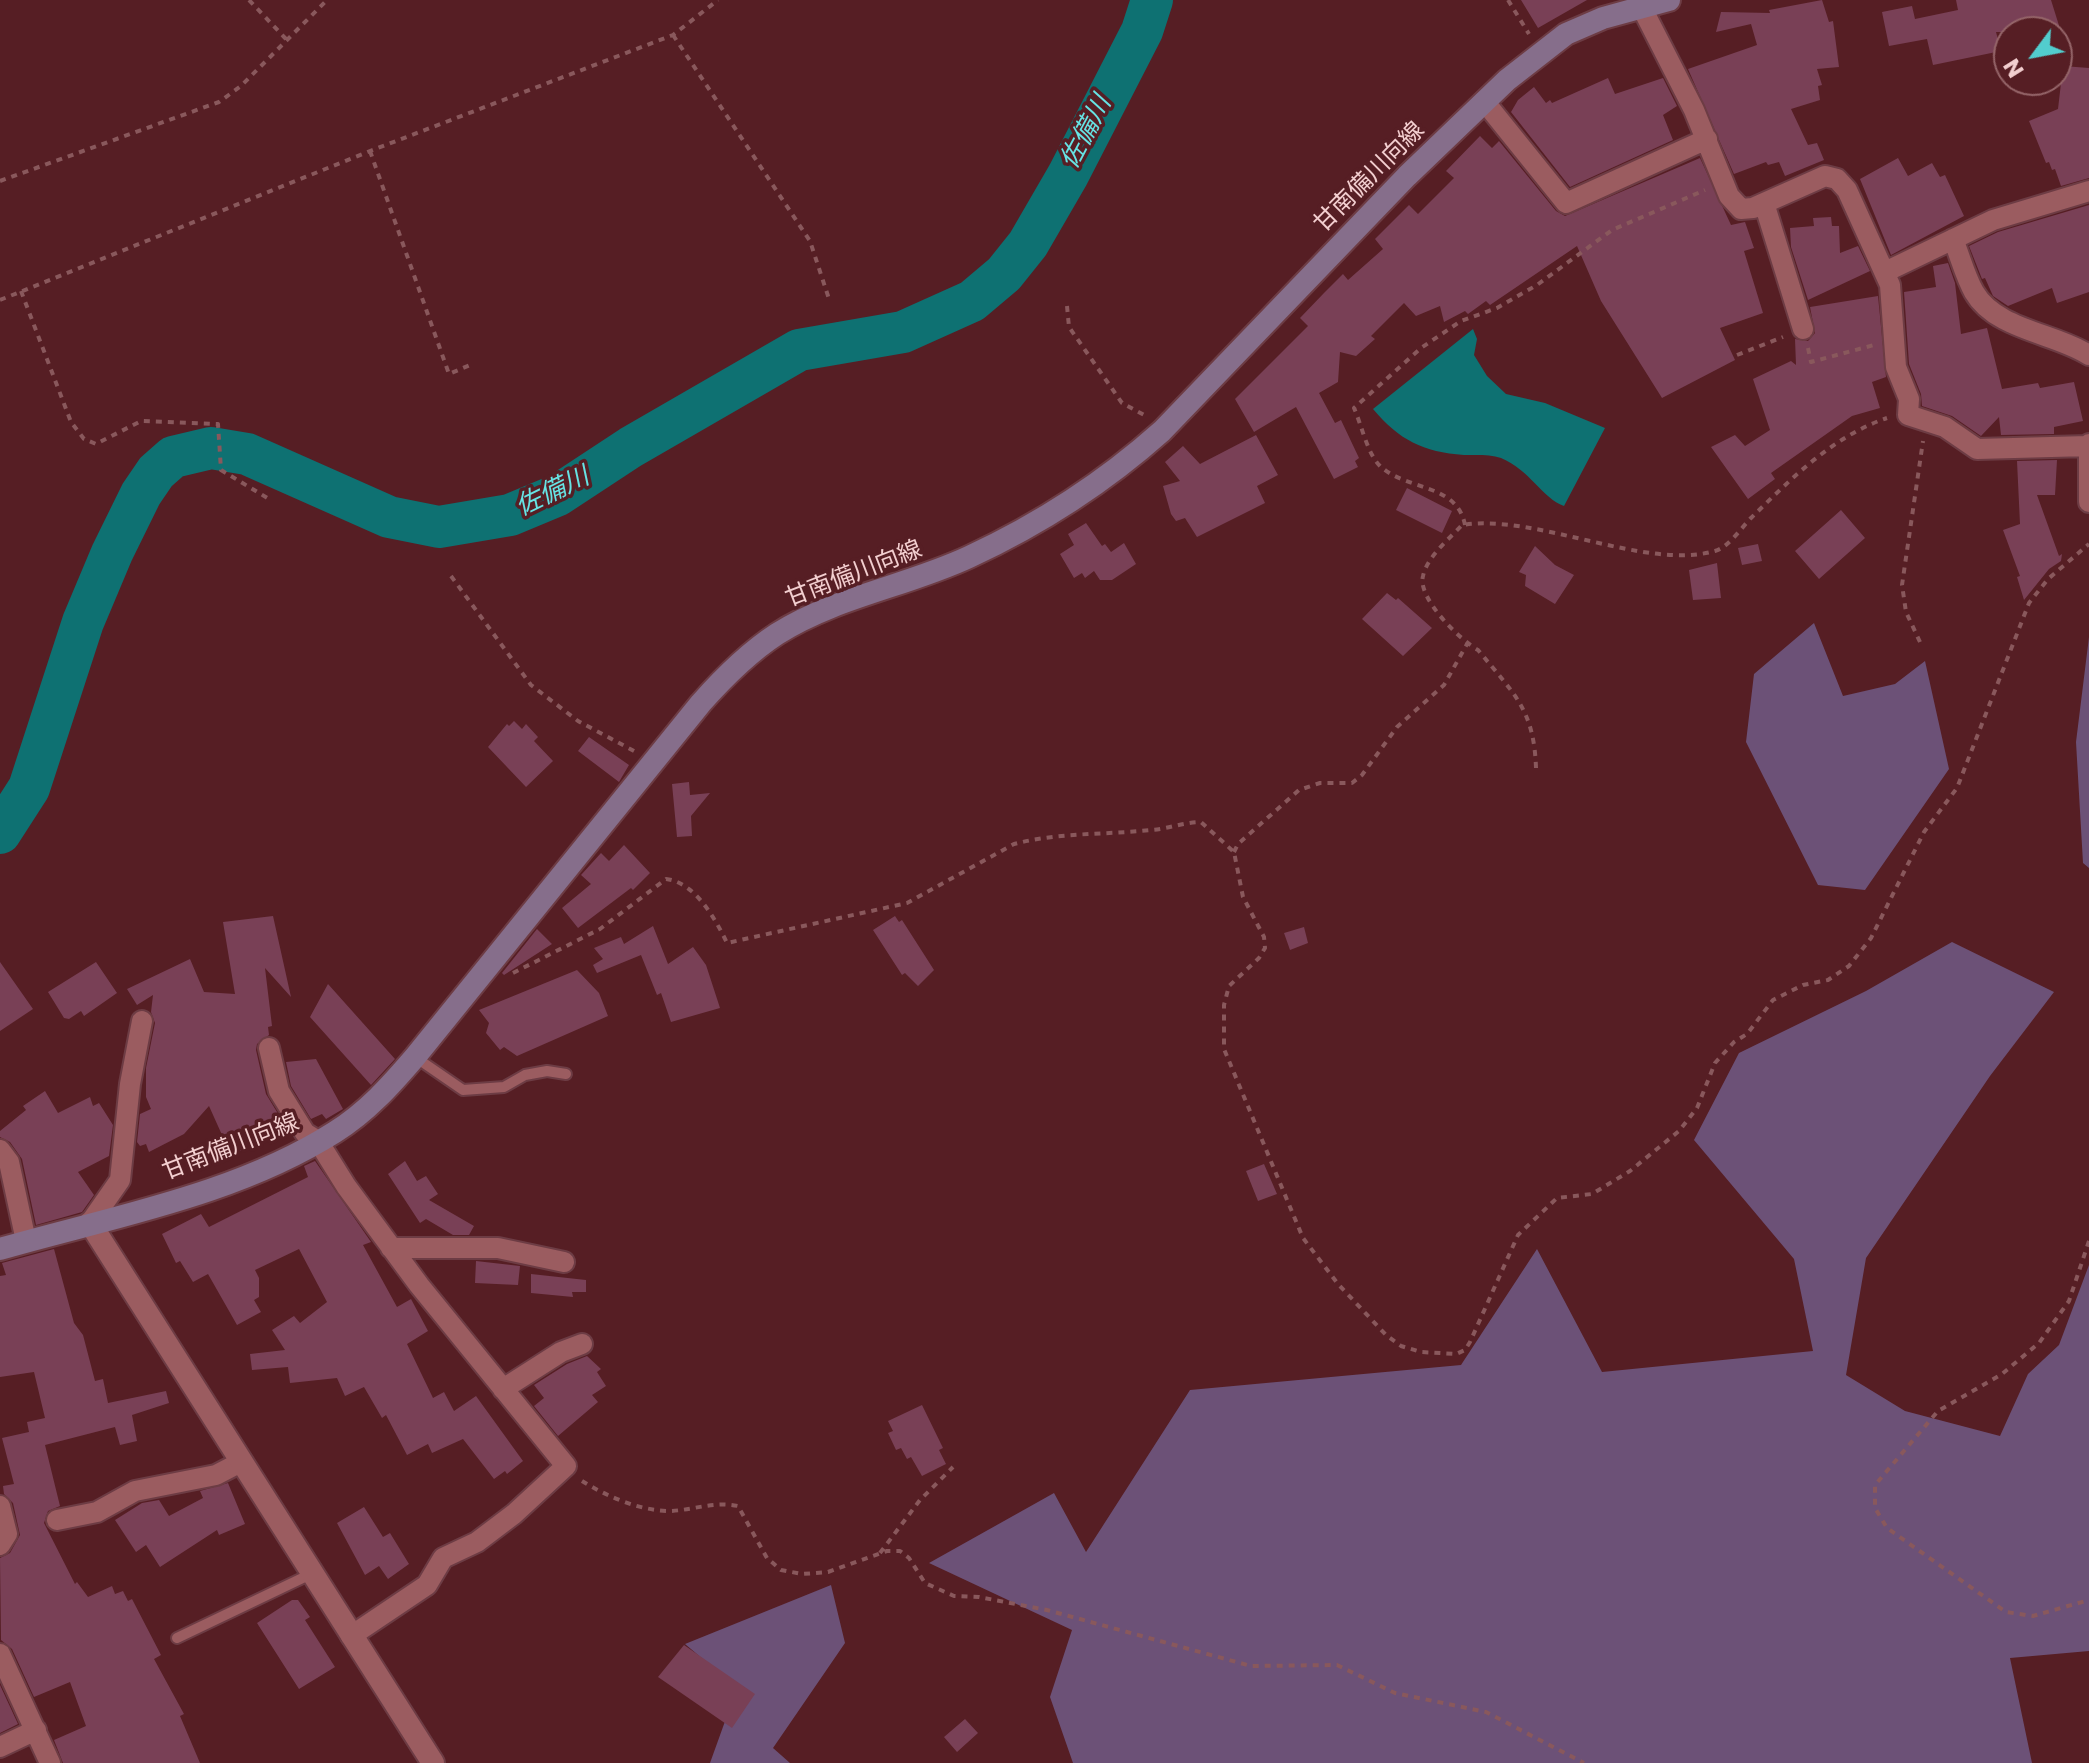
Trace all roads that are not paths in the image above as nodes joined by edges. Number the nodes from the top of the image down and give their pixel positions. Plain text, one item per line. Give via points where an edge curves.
1 (1669, 0) edge
2 (1641, 6) junction
3 (1484, 101) junction
4 (1707, 139) junction
5 (2089, 191) edge
6 (1764, 203) junction
7 (1953, 239) junction
8 (1885, 272) junction
9 (1803, 329) road end
10 (2089, 355) edge
11 (2089, 445) edge
12 (2089, 502) edge
13 (142, 1021) dead end
14 (269, 1048) dead end
15 (415, 1057) junction
16 (566, 1074) dead end
17 (318, 1141) junction
18 (0, 1150) edge
19 (90, 1223) junction
20 (26, 1241) junction
21 (391, 1248) junction
22 (0, 1249) edge
23 (564, 1262) dead end
24 (582, 1344) dead end
25 (503, 1389) junction
26 (241, 1462) junction
27 (0, 1506) edge
28 (57, 1520) dead end
29 (0, 1545) edge
30 (311, 1574) junction
31 (351, 1636) junction
32 (177, 1638) dead end
33 (0, 1654) edge
34 (36, 1730) junction
35 (0, 1747) edge
36 (50, 1763) edge
37 (433, 1763) edge

1 - 2 main road, 甘南備川向線
2 - 3 main road, 甘南備川向線 via 1566,34
2 - 4 street
3 - 4 street via 1566,203
3 - 15 main road, 甘南備川向線 via 1162,431 1100,481 971,556 778,634 724,677
4 - 6 street via 1741,209
5 - 7 street via 1993,220
6 - 8 street via 1825,176 1837,179
6 - 9 street
7 - 8 street
7 - 10 street via 1984,306
8 - 11 street via 1895,322 1896,367 1918,417 1945,427 1977,449
11 - 12 street
13 - 19 street via 120,1180
14 - 17 street via 279,1091 305,1133
15 - 16 lane via 463,1090 504,1087 547,1071
15 - 17 main road, 甘南備川向線 via 363,1112
17 - 19 main road, 甘南備川向線 via 224,1183
17 - 21 street
18 - 20 street via 9,1162
19 - 20 main road, 甘南備川向線
19 - 26 street
20 - 22 main road, 甘南備川向線
21 - 23 street via 498,1248
21 - 25 street
24 - 25 street
25 - 31 street via 566,1466 477,1542 443,1558 427,1585
26 - 28 street via 216,1475 135,1491 97,1512
26 - 30 street
27 - 29 street via 7,1534
30 - 31 street
30 - 32 lane
31 - 37 street
33 - 34 street
34 - 35 street
34 - 36 street

